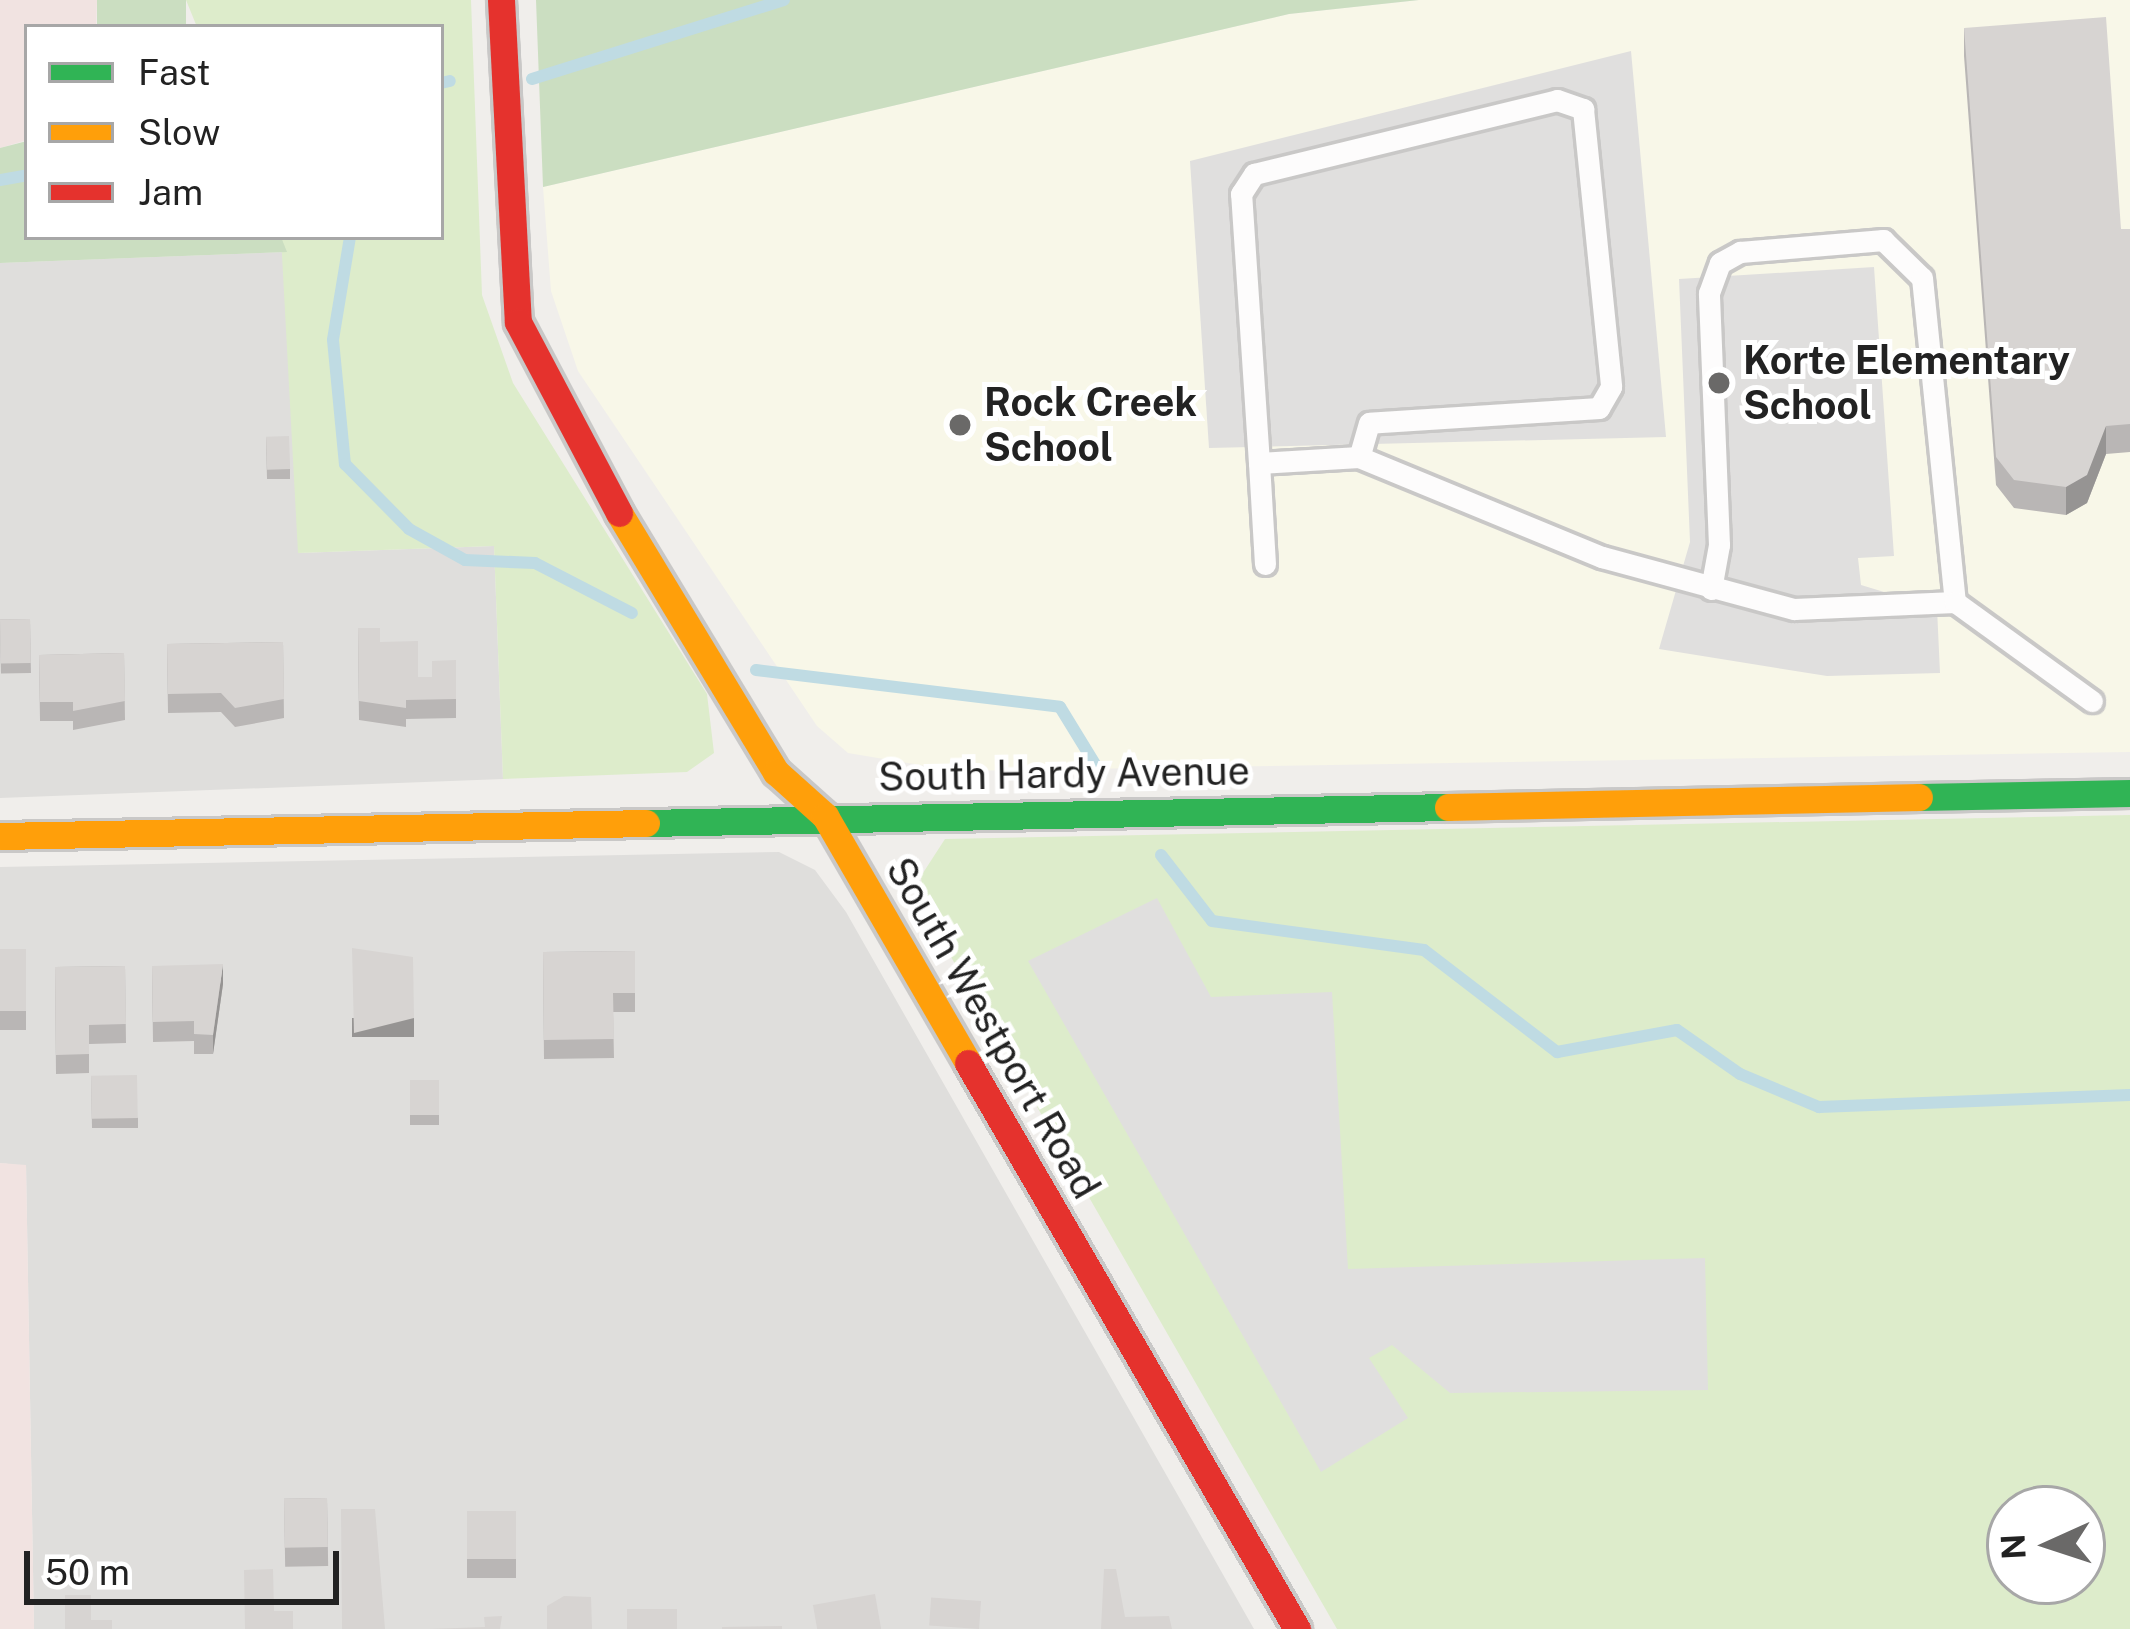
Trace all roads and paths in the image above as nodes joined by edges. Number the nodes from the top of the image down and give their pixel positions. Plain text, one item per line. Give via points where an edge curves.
1 (501, 0) edge
2 (1359, 457) junction
3 (1259, 463) junction
4 (1264, 564) dead end
5 (1711, 589) junction
6 (1955, 602) junction
7 (2092, 701) dead end
8 (2130, 793) edge
9 (825, 816) junction
10 (0, 836) edge
11 (1297, 1629) edge

1 - 9 street, South Westport Road via 498,110 518,322 563,418 776,772
2 - 3 lane
2 - 3 lane via 1369,423 1599,408 1611,387 1583,109 1557,100 1254,174 1241,194
2 - 5 lane
3 - 4 lane
5 - 6 lane via 1865,614
5 - 6 lane via 1720,545 1709,293 1720,263 1740,252 1883,240 1922,278
6 - 7 lane
8 - 9 street, South Hardy Avenue
9 - 10 street, South Hardy Avenue
9 - 11 street, South Westport Road

